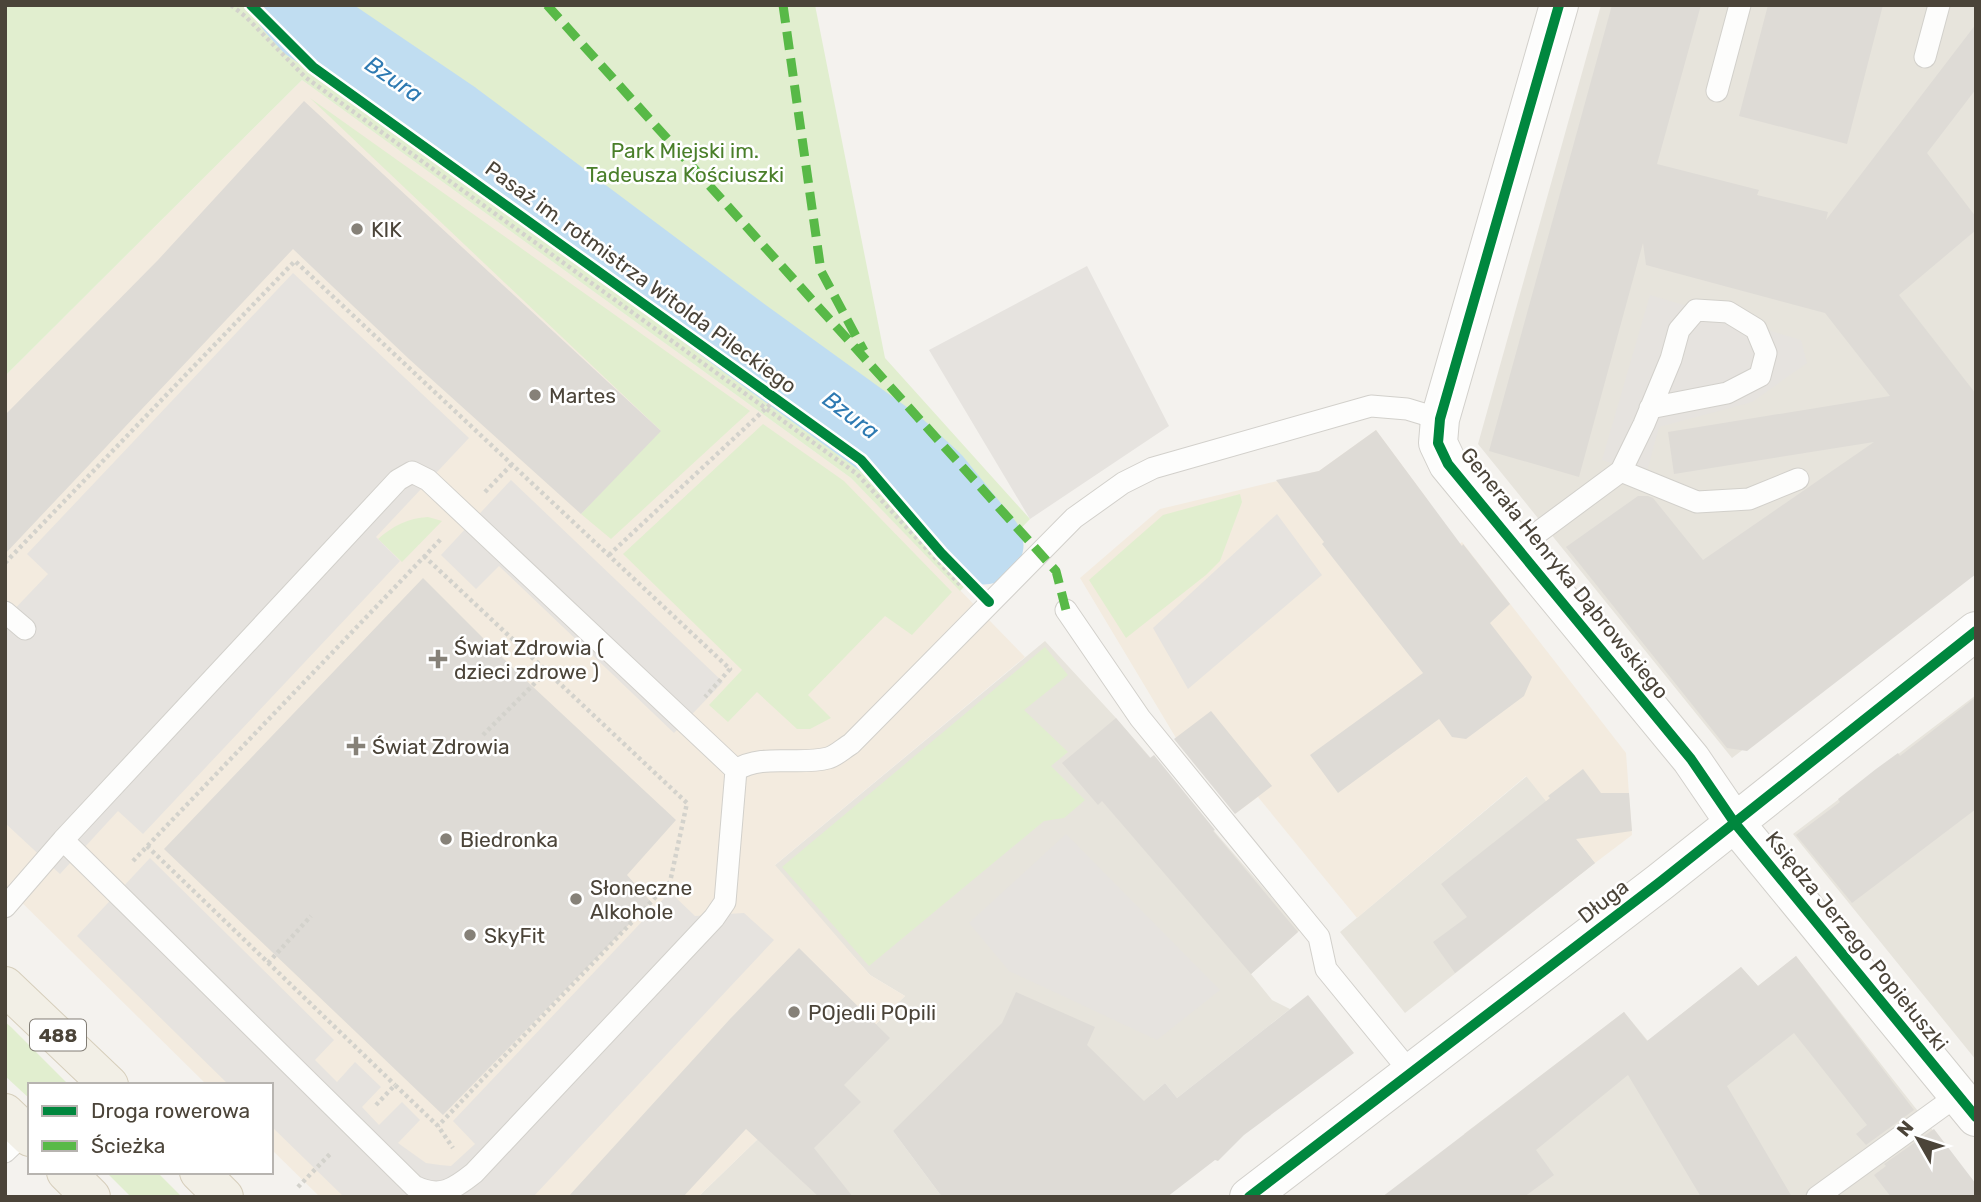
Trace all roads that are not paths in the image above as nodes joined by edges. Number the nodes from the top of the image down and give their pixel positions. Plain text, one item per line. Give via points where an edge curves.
1 (1559, 5) edge
2 (1740, 5) edge
3 (1939, 5) edge
4 (1925, 57) dead end
5 (1717, 91) dead end
6 (1650, 408) junction
7 (1440, 419) junction
8 (1621, 471) junction
9 (1798, 480) dead end
10 (1517, 548) junction
11 (1066, 610) dead end
12 (5, 612) edge
13 (25, 629) dead end
14 (1971, 643) edge
15 (736, 770) junction
16 (1734, 822) junction
17 (63, 840) junction
18 (5, 907) edge
19 (5, 986) edge
20 (1411, 1073) junction
21 (107, 1083) edge
22 (1967, 1106) edge
23 (68, 1174) edge
24 (201, 1174) edge
25 (91, 1197) edge
26 (224, 1197) edge
27 (1249, 1197) edge
28 (1817, 1197) edge

1 - 7 street, Generała Henryka Dąbrowskiego
2 - 5 lane
3 - 4 lane
6 - 6 lane via 1679,330 1696,310 1728,312 1756,329 1766,353 1760,376 1727,393
6 - 8 lane
7 - 10 street, Generała Henryka Dąbrowskiego via 1438,443 1448,464
7 - 15 lane via 1407,409 1371,406 1153,468 1074,518 851,744 830,758 759,761
8 - 9 lane via 1697,502 1749,499
8 - 10 lane
10 - 16 street, Generała Henryka Dąbrowskiego via 1691,759
11 - 20 lane via 1140,718 1320,937 1326,969
12 - 13 lane
14 - 16 street, Długa
15 - 17 lane via 428,480 412,472 398,480
15 - 17 lane via 725,902 715,918 474,1173 441,1193 414,1186
16 - 20 street, Długa
16 - 22 street, Księdza Jerzego Popiełuszki
17 - 18 lane
19 - 21 main road, 488
20 - 27 street, Długa
22 - 28 lane
23 - 25 main road
24 - 26 main road

